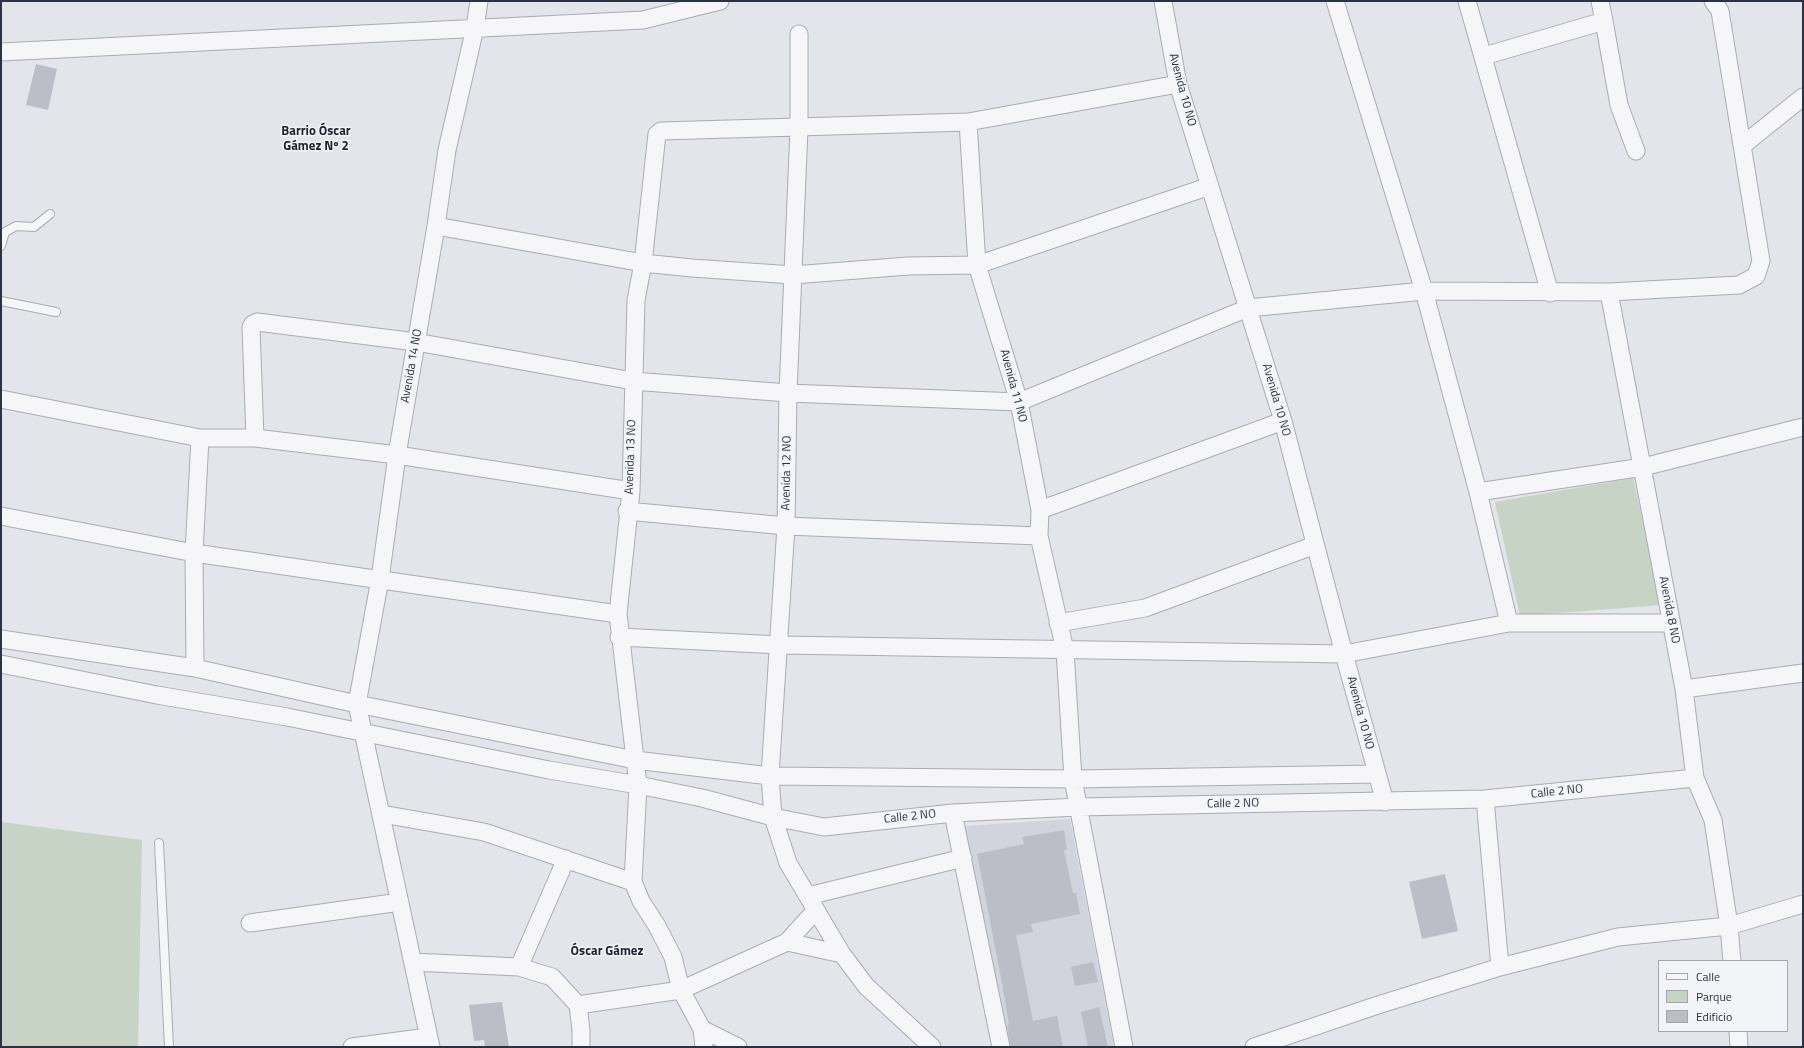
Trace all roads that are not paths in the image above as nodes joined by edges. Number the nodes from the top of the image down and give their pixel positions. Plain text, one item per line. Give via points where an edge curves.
1 (479, 1) edge
2 (720, 1) edge
3 (1163, 1) edge
4 (1335, 1) edge
5 (1468, 1) edge
6 (1600, 1) edge
7 (1722, 4) edge
8 (1604, 21) junction
9 (475, 28) junction
10 (799, 34) dead end
11 (1, 52) edge
12 (1484, 56) junction
13 (1178, 84) junction
14 (1803, 97) edge
15 (968, 122) junction
16 (799, 128) junction
17 (1743, 145) junction
18 (1636, 151) dead end
19 (1210, 186) junction
20 (50, 214) dead end
21 (436, 226) junction
22 (1, 246) edge
23 (643, 263) junction
24 (977, 265) junction
25 (793, 275) junction
26 (1424, 291) junction
27 (1609, 292) junction
28 (1550, 293) junction
29 (1, 301) edge
30 (1248, 308) junction
31 (56, 312) dead end
32 (416, 342) junction
33 (633, 381) junction
34 (788, 393) junction
35 (1, 399) edge
36 (1019, 402) junction
37 (1283, 422) junction
38 (1803, 427) edge
39 (200, 438) junction
40 (255, 438) junction
41 (397, 454) junction
42 (1643, 467) junction
43 (631, 491) junction
44 (1478, 492) junction
45 (1040, 510) junction
46 (627, 511) junction
47 (1, 516) edge
48 (786, 526) junction
49 (1039, 536) junction
50 (1315, 545) junction
51 (194, 553) junction
52 (380, 579) junction
53 (618, 614) junction
54 (1058, 623) junction
55 (1509, 623) junction
56 (1671, 623) junction
57 (619, 637) junction
58 (1, 639) edge
59 (780, 645) junction
60 (1065, 650) junction
61 (1344, 654) junction
62 (1, 664) edge
63 (195, 668) junction
64 (1803, 672) edge
65 (1684, 689) junction
66 (357, 704) junction
67 (363, 733) junction
68 (635, 760) junction
69 (1376, 774) junction
70 (770, 776) junction
71 (1695, 778) junction
72 (1073, 779) junction
73 (638, 785) junction
74 (1485, 799) junction
75 (1385, 802) junction
76 (1078, 807) junction
77 (953, 812) junction
78 (382, 814) junction
79 (773, 817) junction
80 (159, 844) dead end
81 (963, 858) junction
82 (566, 859) junction
83 (633, 882) junction
84 (808, 896) junction
85 (400, 902) junction
86 (1803, 904) edge
87 (816, 910) junction
88 (250, 923) dead end
89 (1729, 926) junction
90 (787, 942) junction
91 (842, 954) junction
92 (1732, 960) edge
93 (413, 962) junction
94 (519, 967) junction
95 (1500, 967) junction
96 (680, 990) junction
97 (578, 1005) junction
98 (702, 1029) junction
99 (1738, 1032) edge
100 (430, 1042) edge
101 (923, 1044) edge
102 (169, 1047) edge
103 (352, 1047) edge
104 (581, 1047) edge
105 (704, 1047) edge
106 (738, 1047) edge
107 (1001, 1047) edge
108 (1124, 1047) edge
109 (1254, 1047) edge
110 (1739, 1047) edge

1 - 9 street, Avenida 14 NO
2 - 9 street via 643,20
3 - 13 street, Avenida 10 NO
4 - 26 street
5 - 12 street
6 - 8 street
7 - 17 street
8 - 12 street
8 - 18 street via 1619,105
9 - 11 street
9 - 21 street, Avenida 14 NO via 447,150
10 - 16 street, Avenida 12 NO
12 - 28 street
13 - 15 street
13 - 19 street, Avenida 10 NO
14 - 17 street
15 - 16 street
15 - 24 street, Avenida 11 NO
16 - 23 street, Avenida 13 NO via 661,131 657,134
16 - 25 street, Avenida 12 NO
17 - 27 street via 1761,260 1756,276 1739,285
19 - 24 street
19 - 30 street, Avenida 10 NO
20 - 22 lane via 34,227 16,226 5,232
21 - 23 street
21 - 32 street, Avenida 14 NO
23 - 25 street
23 - 33 street, Avenida 13 NO via 636,300
24 - 25 street via 908,266
24 - 36 street, Avenida 11 NO
25 - 34 street, Avenida 12 NO
26 - 28 street
26 - 30 street
26 - 44 street
27 - 28 street
27 - 42 street, Avenida 8 NO
29 - 31 lane
30 - 36 street
30 - 37 street, Avenida 10 NO
32 - 33 street
32 - 40 street via 257,322 253,324
32 - 41 street, Avenida 14 NO
33 - 34 street
33 - 43 street, Avenida 13 NO
34 - 36 street
34 - 48 street, Avenida 12 NO
35 - 39 street
36 - 45 street, Avenida 11 NO
37 - 45 street
37 - 50 street, Avenida 10 NO
38 - 42 street
39 - 40 street
39 - 51 street
40 - 41 street
41 - 43 street
41 - 52 street, Avenida 14 NO
42 - 44 street
42 - 56 street, Avenida 8 NO
43 - 46 street, Avenida 13 NO
44 - 55 street
45 - 49 street, Avenida 11 NO
46 - 48 street
46 - 53 street, Avenida 13 NO
47 - 51 street
48 - 49 street
48 - 59 street, Avenida 12 NO
49 - 54 street, Avenida 11 NO
50 - 54 street via 1145,608
50 - 61 street, Avenida 10 NO
51 - 52 street
51 - 63 street
52 - 53 street
52 - 66 street, Avenida 14 NO
53 - 57 street, Avenida 13 NO
54 - 60 street, Avenida 11 NO
55 - 56 street
55 - 61 street
56 - 65 street, Avenida 8 NO
57 - 59 street
57 - 68 street, Avenida 13 NO
58 - 63 street
59 - 60 street
59 - 70 street, Avenida 12 NO
60 - 61 street
60 - 72 street, Avenida 11 NO
61 - 69 street, Avenida 10 NO
62 - 67 street, Calle 2 NO
63 - 66 street
64 - 65 street
65 - 71 street, Avenida 8 NO
66 - 67 street, Avenida 14 NO
66 - 68 street
67 - 73 street, Calle 2 NO
67 - 78 street, Avenida 14 NO
68 - 70 street
68 - 73 street, Avenida 13 NO
69 - 72 street
69 - 75 street, Avenida 10 NO
70 - 72 street
70 - 79 street, Avenida 12 NO
71 - 74 street, Calle 2 NO
71 - 89 street, Avenida 8 NO via 1713,820
72 - 76 street, Avenida 11 NO
73 - 79 street, Calle 2 NO via 702,798
73 - 83 street, Avenida 13 NO
74 - 75 street, Calle 2 NO
74 - 95 street
75 - 76 street, Calle 2 NO
76 - 77 street, Calle 2 NO
76 - 108 street, Avenida 11 NO
77 - 79 street, Calle 2 NO via 824,826
77 - 81 street
78 - 82 street via 484,832
78 - 85 street, Avenida 14 NO
79 - 84 street, Avenida 12 NO via 788,863
80 - 102 lane
81 - 84 street
81 - 107 street
82 - 83 street
82 - 94 street
83 - 96 street via 673,956
84 - 87 street, Avenida 12 NO
85 - 88 street
85 - 93 street, Avenida 14 NO
86 - 89 street
87 - 90 street
87 - 91 street, Avenida 12 NO
89 - 92 street, Avenida 8 NO
89 - 95 street via 1618,937
90 - 91 street
90 - 96 street
91 - 101 street, Avenida 12 NO via 866,986
93 - 94 street
93 - 100 street, Avenida 14 NO
94 - 97 street via 552,977
95 - 109 street
96 - 97 street
96 - 98 street
97 - 104 street
98 - 105 street
98 - 106 street
99 - 110 street
100 - 103 street

